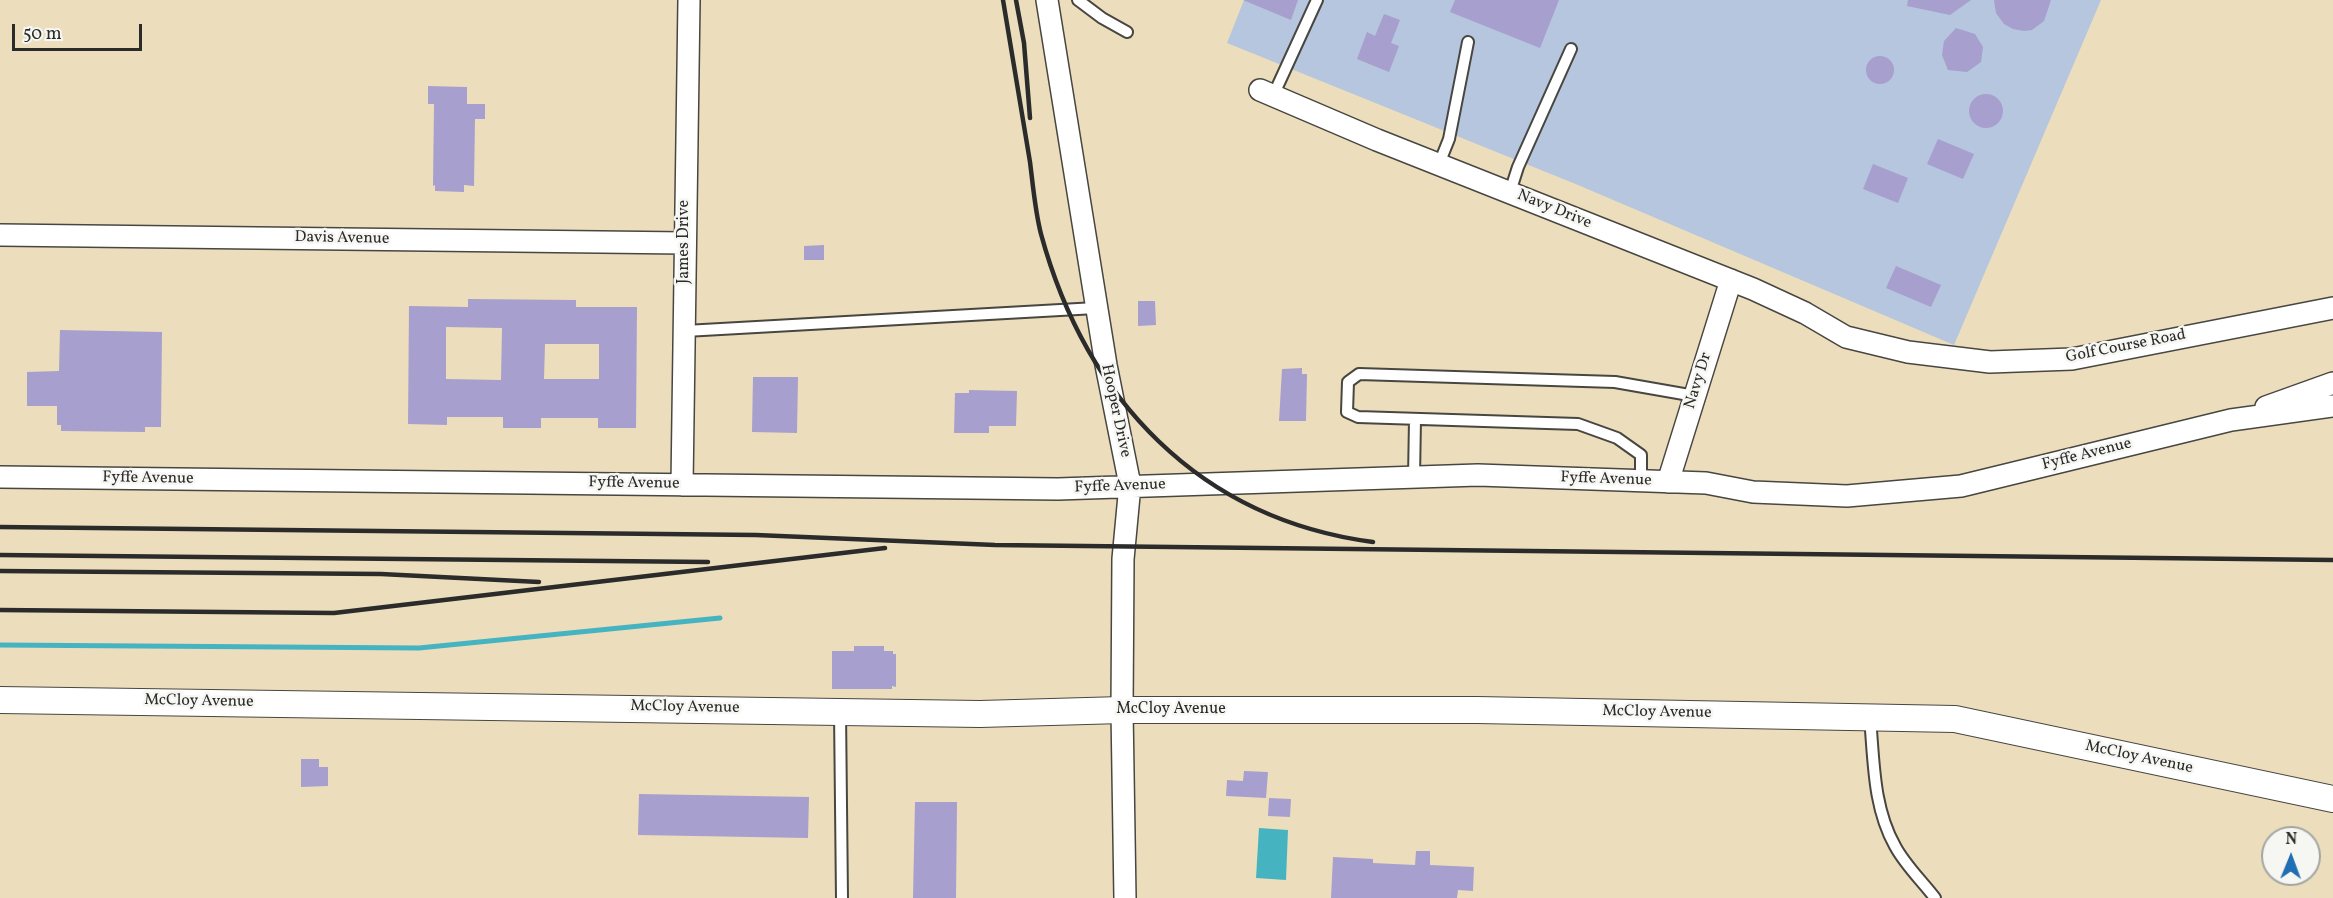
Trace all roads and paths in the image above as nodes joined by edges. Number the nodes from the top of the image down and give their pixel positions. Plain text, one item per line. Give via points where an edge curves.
1 (689, 0) edge
2 (1047, 0) edge
3 (1078, 0) edge
4 (1317, 0) edge
5 (1127, 32) dead end
6 (1468, 42) dead end
7 (1571, 49) dead end
8 (1266, 93) joint
9 (1439, 164) junction
10 (1510, 192) junction
11 (0, 234) edge
12 (685, 243) junction
13 (1731, 280) junction
14 (1096, 308) junction
15 (2333, 308) edge
16 (685, 332) junction
17 (1846, 337) joint
18 (2333, 383) edge
19 (1695, 396) junction
20 (2333, 406) edge
21 (1415, 419) junction
22 (2231, 420) junction
23 (0, 477) edge
24 (1414, 478) junction
25 (1641, 481) junction
26 (1668, 482) junction
27 (682, 485) junction
28 (1130, 485) junction
29 (0, 700) edge
30 (1122, 710) junction
31 (840, 711) junction
32 (1870, 717) junction
33 (2333, 799) edge
34 (842, 898) edge
35 (1125, 898) edge
36 (1935, 898) edge

1 - 12 street, James Drive
2 - 14 street, Hooper Drive
3 - 5 lane
4 - 8 lane
6 - 9 lane via 1449,139
7 - 10 lane
8 - 9 street, Navy Drive
9 - 10 street, Navy Drive
10 - 13 street, Navy Drive
11 - 12 street, Davis Avenue
12 - 16 street, James Drive
13 - 17 street, Navy Drive via 1805,313
13 - 19 street, Navy Dr
14 - 16 lane
14 - 28 street, Hooper Drive
15 - 17 street, Golf Course Road via 2072,359 2037,362 1950,359
16 - 27 street, James Drive
18 - 22 street, Fyffe Avenue
19 - 21 lane via 1615,382 1359,374 1348,382 1347,412 1358,417
19 - 26 street, Navy Dr
20 - 22 street, Fyffe Avenue
21 - 24 lane
21 - 25 lane via 1578,424 1617,438 1641,455
22 - 26 street, Fyffe Avenue via 1961,486 1847,496 1753,492 1706,483
23 - 27 street, Fyffe Avenue
24 - 25 street, Fyffe Avenue via 1478,475
24 - 28 street, Fyffe Avenue
25 - 26 street, Fyffe Avenue
27 - 28 street, Fyffe Avenue via 1058,489
28 - 30 street, Hooper Drive via 1123,559
29 - 31 street, McCloy Avenue
30 - 31 street, McCloy Avenue via 980,714
30 - 32 street, McCloy Avenue via 1477,710
30 - 35 street, Hooper Drive
31 - 34 lane
32 - 33 street, McCloy Avenue via 1955,719
32 - 36 lane via 1876,795 1894,845

